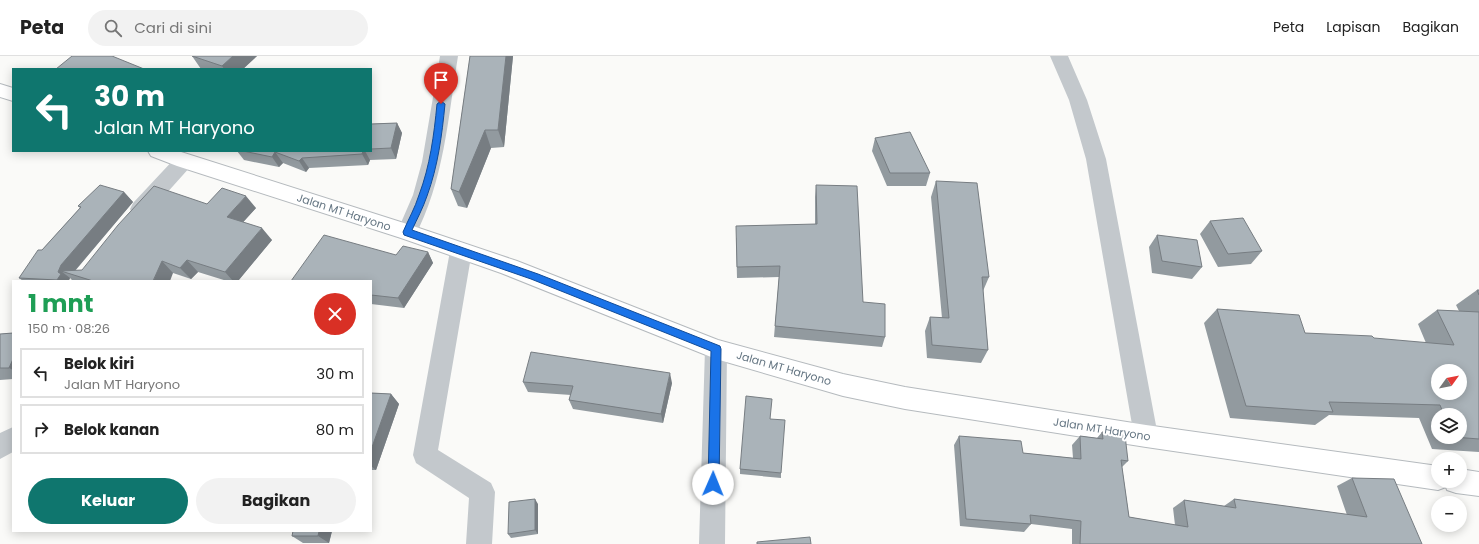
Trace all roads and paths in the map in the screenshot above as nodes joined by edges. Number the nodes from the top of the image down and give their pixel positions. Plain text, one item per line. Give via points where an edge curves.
1 (449, 56) edge
2 (1059, 56) edge
3 (0, 90) edge
4 (12, 95) edge
5 (160, 152) edge
6 (184, 162) junction
7 (127, 224) edge
8 (407, 232) junction
9 (460, 251) junction
10 (716, 349) junction
11 (1146, 436) junction
12 (12, 439) edge
13 (0, 447) edge
14 (1431, 477) edge
15 (1467, 482) edge
16 (1479, 484) edge
17 (479, 544) edge
18 (712, 544) edge

1 - 8 street via 438,138 423,195
2 - 11 street via 1078,100 1096,158
3 - 4 main road
5 - 6 main road, Jalan MT Haryono
6 - 7 street
6 - 8 main road, Jalan MT Haryono
8 - 9 main road, Jalan MT Haryono
9 - 10 main road, Jalan MT Haryono via 572,291
9 - 17 street via 425,455 482,492
10 - 11 main road, Jalan MT Haryono via 843,385 905,398
10 - 18 street
11 - 14 main road, Jalan MT Haryono
12 - 13 street
15 - 16 main road

